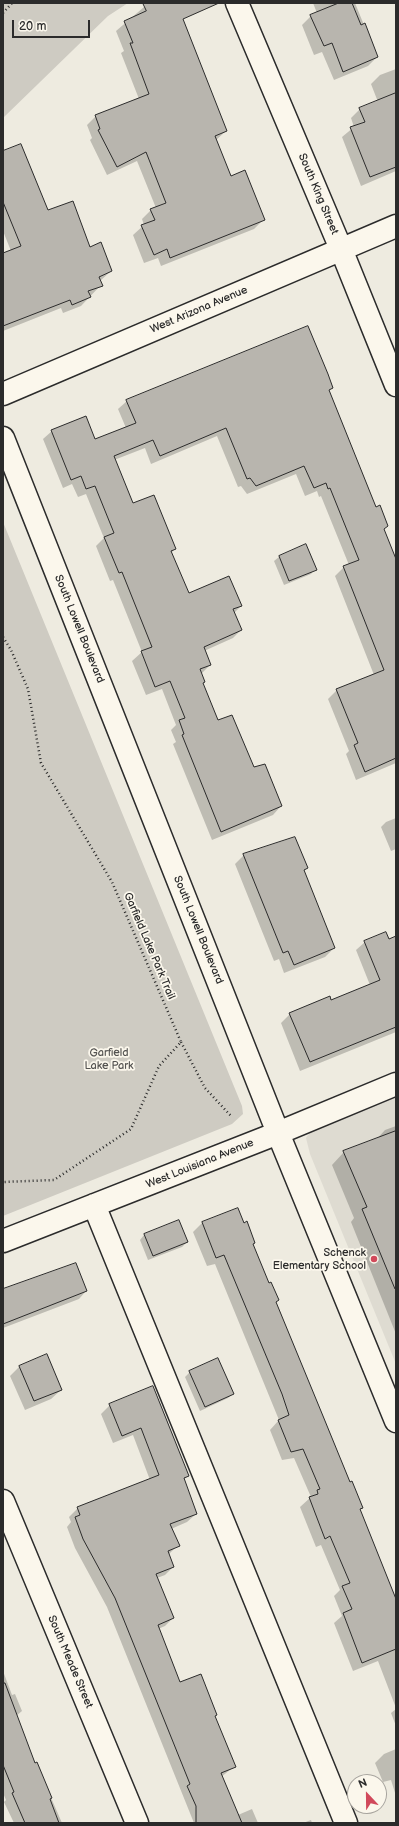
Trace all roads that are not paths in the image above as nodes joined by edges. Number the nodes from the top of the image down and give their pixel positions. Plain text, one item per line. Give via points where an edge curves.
1 (237, 3) edge
2 (396, 226) edge
3 (341, 249) junction
4 (396, 385) edge
5 (3, 394) edge
6 (3, 438) edge
7 (396, 1084) edge
8 (278, 1133) junction
9 (94, 1205) junction
10 (3, 1241) edge
11 (396, 1421) edge
12 (3, 1501) edge
13 (137, 1823) edge
14 (346, 1823) edge

1 - 3 street, South King Street
2 - 3 street, West Arizona Avenue
3 - 4 street, South King Street
3 - 5 street, West Arizona Avenue
6 - 8 street, South Lowell Boulevard
7 - 8 street, West Louisiana Avenue
8 - 9 street, West Louisiana Avenue
8 - 11 street, South Lowell Boulevard
9 - 10 street, West Louisiana Avenue
9 - 14 street
12 - 13 street, South Meade Street

